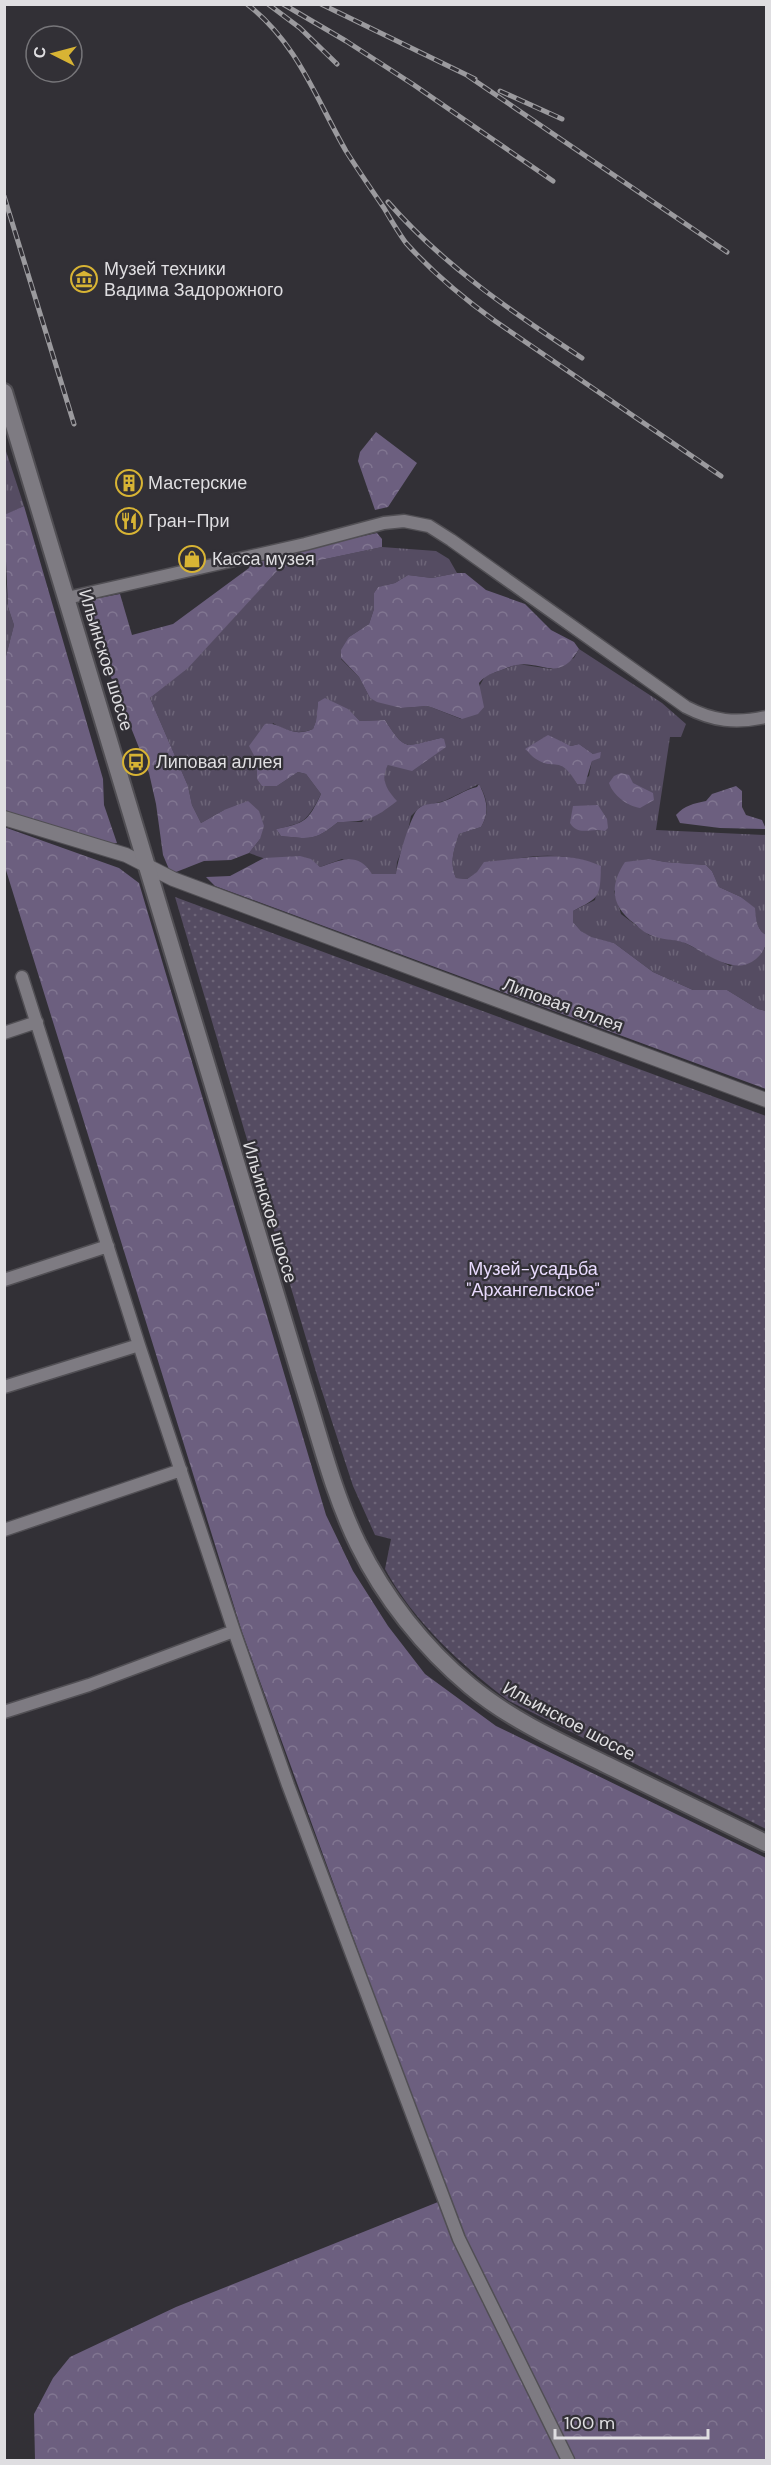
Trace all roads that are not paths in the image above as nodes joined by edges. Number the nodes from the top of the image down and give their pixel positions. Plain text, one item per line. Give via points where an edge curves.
1 (4, 392) edge
2 (67, 598) junction
3 (766, 717) edge
4 (4, 818) edge
5 (147, 864) junction
6 (22, 977) dead end
7 (37, 1022) junction
8 (4, 1033) edge
9 (766, 1100) edge
10 (108, 1246) junction
11 (4, 1280) edge
12 (139, 1345) junction
13 (4, 1387) edge
14 (181, 1470) junction
15 (4, 1530) edge
16 (234, 1630) junction
17 (4, 1712) edge
18 (766, 1843) edge
19 (568, 2460) edge

1 - 2 main road, Ильинское шоссе
2 - 3 street via 373,525 404,521 429,526 451,540 706,718 751,721
2 - 5 main road, Ильинское шоссе
4 - 5 street, Липовая аллея
5 - 9 street, Липовая аллея via 173,879
5 - 18 main road, Ильинское шоссе via 336,1490 358,1544 384,1588 437,1655 503,1711
6 - 7 street
7 - 8 street
7 - 10 street
10 - 11 street
10 - 12 street
12 - 13 street
12 - 14 street
14 - 15 street
14 - 16 street
16 - 17 street via 89,1685
16 - 19 street via 446,2208

